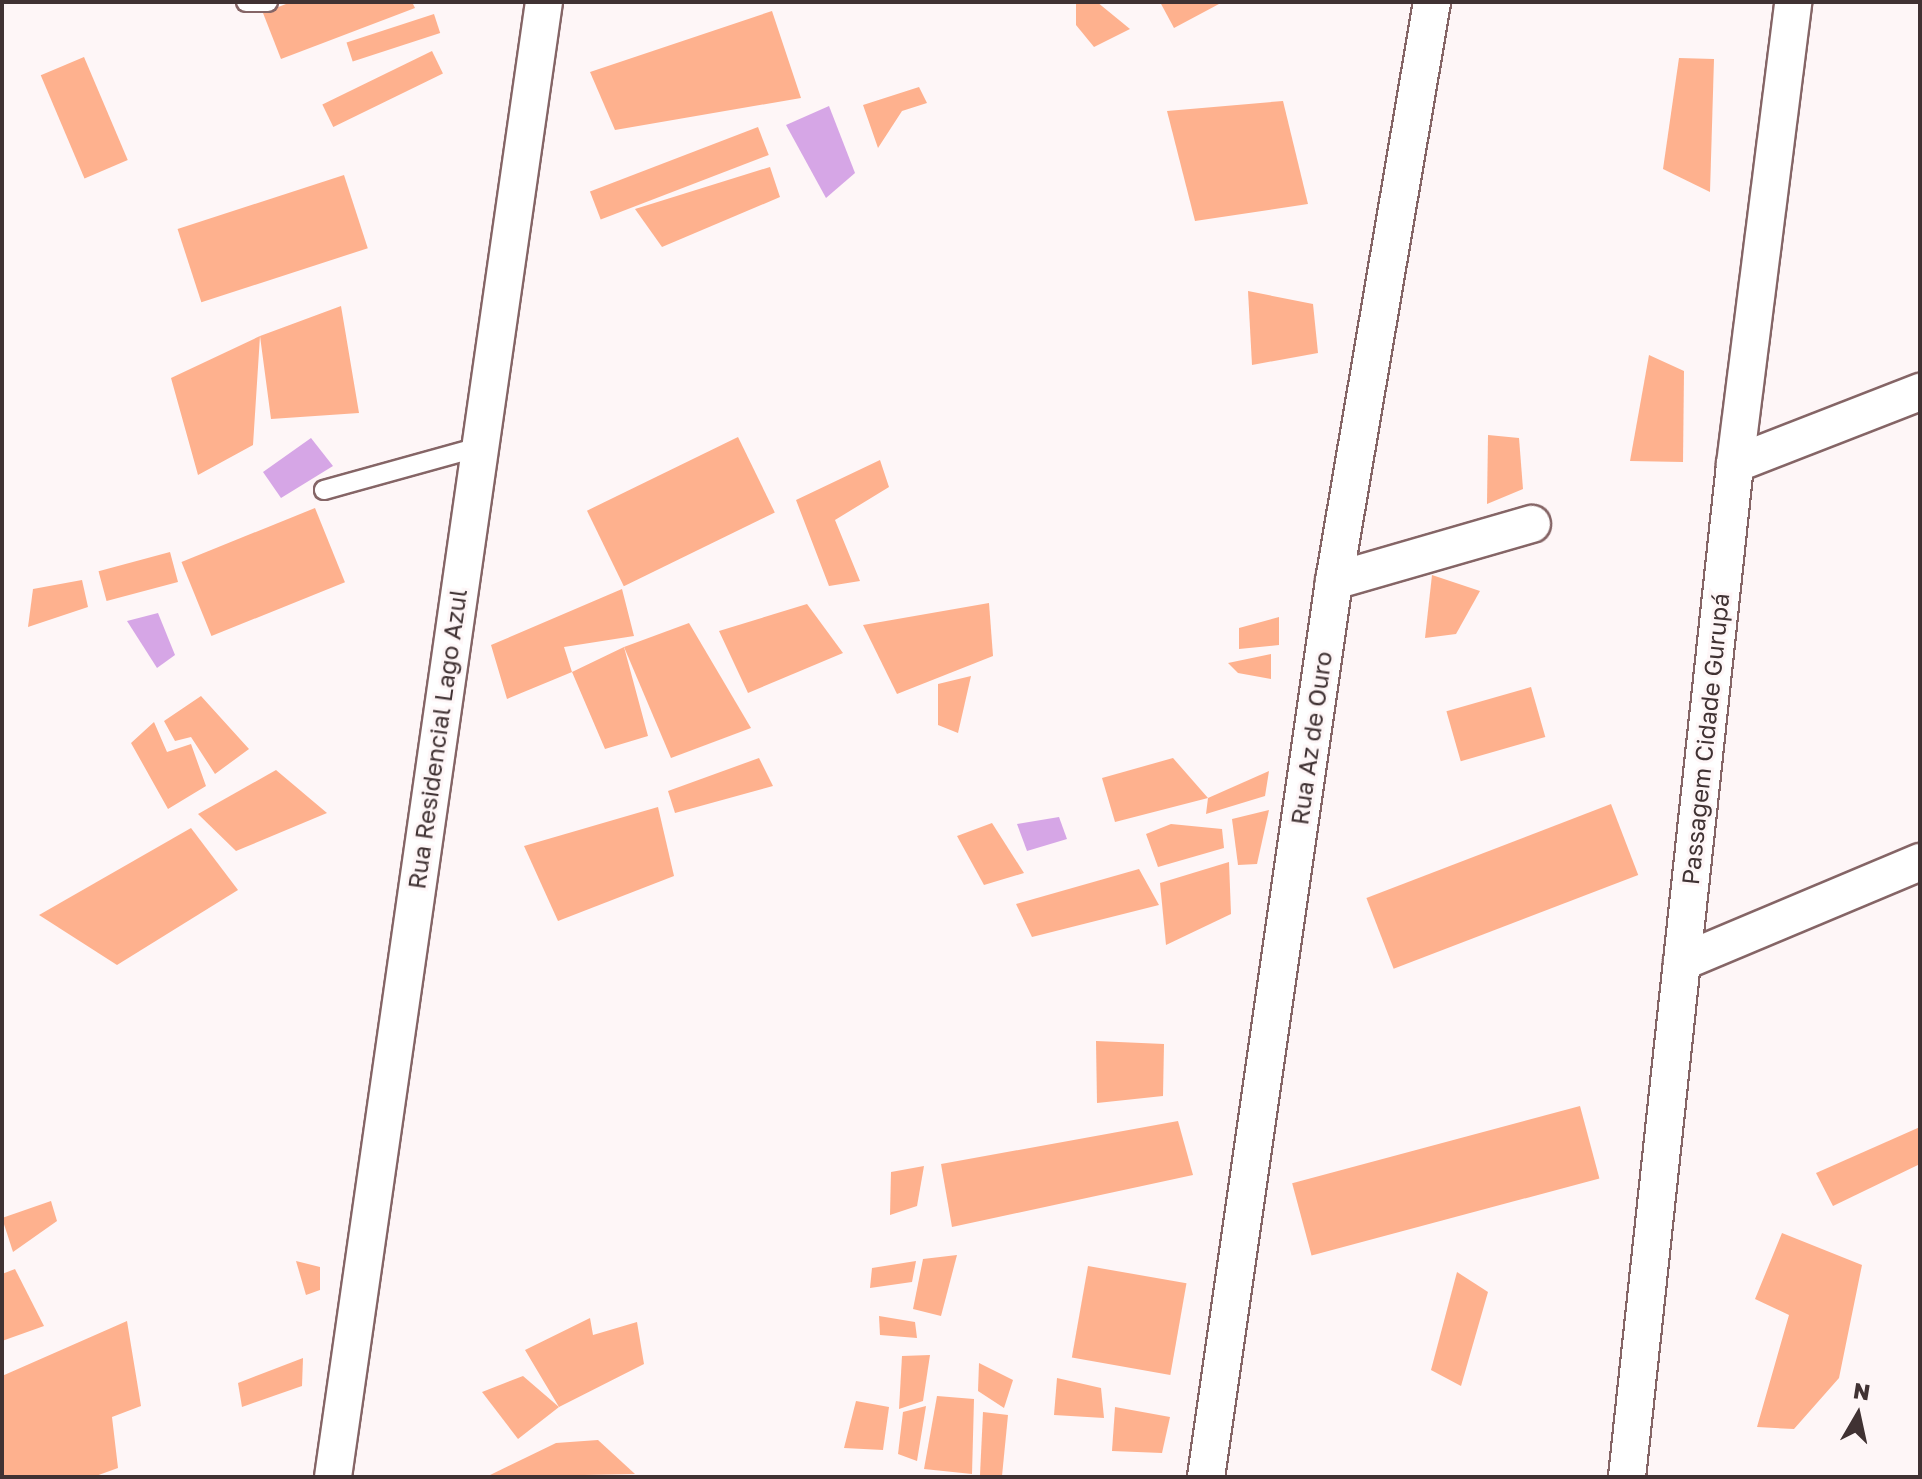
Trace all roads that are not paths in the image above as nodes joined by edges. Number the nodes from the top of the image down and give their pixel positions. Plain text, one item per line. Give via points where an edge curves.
1 (246, 2) edge
2 (268, 2) edge
3 (544, 2) edge
4 (1432, 2) edge
5 (1793, 2) edge
6 (1920, 392) edge
7 (479, 447) junction
8 (1735, 464) junction
9 (324, 490) dead end
10 (1532, 524) dead end
11 (1334, 581) junction
12 (1920, 862) edge
13 (1682, 962) junction
14 (333, 1477) edge
15 (1206, 1477) edge
16 (1627, 1477) edge

1 - 2 lane
3 - 7 street, Rua Residencial Lago Azul
4 - 11 street, Rua Az de Ouro
5 - 8 street, Passagem Cidade Gurupá
6 - 8 street
7 - 9 lane
7 - 14 street, Rua Residencial Lago Azul
8 - 13 street, Passagem Cidade Gurupá
10 - 11 street
11 - 15 street, Rua Az de Ouro
12 - 13 street
13 - 16 street, Passagem Cidade Gurupá

